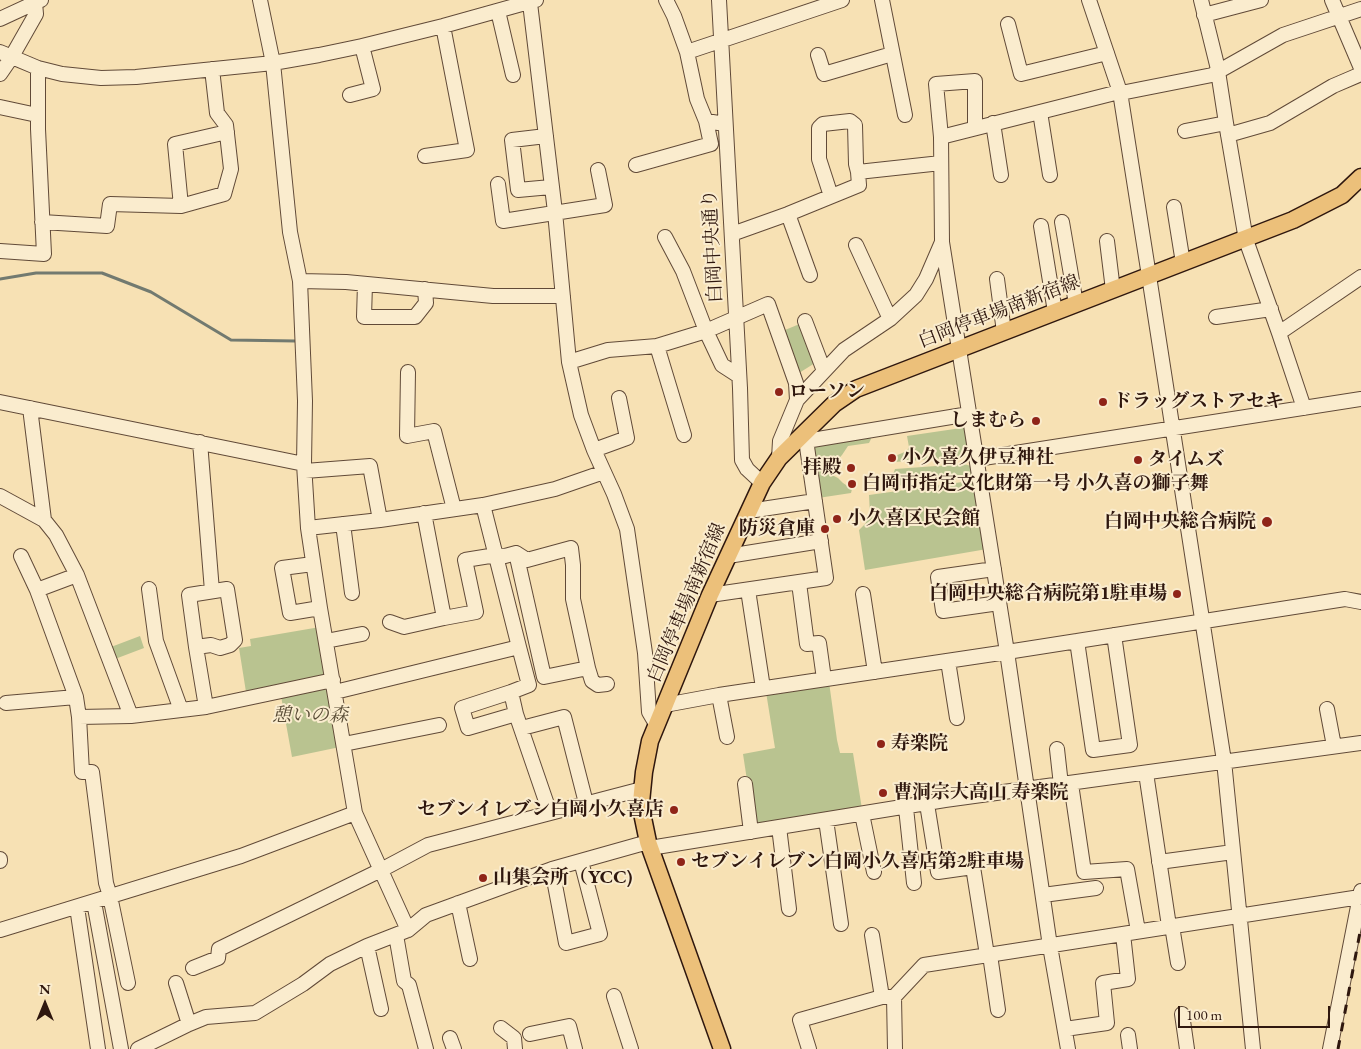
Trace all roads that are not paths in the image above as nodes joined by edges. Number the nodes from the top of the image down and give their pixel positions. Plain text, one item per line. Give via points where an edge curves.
1 (260, 0) edge
2 (666, 0) edge
3 (719, 0) edge
4 (842, 0) edge
5 (882, 0) edge
6 (1089, 0) edge
7 (1201, 0) edge
8 (1262, 0) edge
9 (1332, 0) edge
10 (533, 1) edge
11 (38, 2) edge
12 (1361, 9) edge
13 (498, 11) junction
14 (1204, 15) junction
15 (1339, 17) junction
16 (0, 19) edge
17 (1008, 24) dead end
18 (443, 26) junction
19 (721, 42) junction
20 (362, 46) junction
21 (687, 52) junction
22 (1107, 53) junction
23 (892, 54) junction
24 (6, 55) edge
25 (818, 55) dead end
26 (273, 63) junction
27 (38, 68) junction
28 (1361, 68) edge
29 (212, 69) junction
30 (1218, 71) junction
31 (0, 74) edge
32 (1361, 74) edge
33 (513, 75) dead end
34 (1120, 92) junction
35 (350, 94) dead end
36 (0, 107) edge
37 (1040, 112) junction
38 (38, 115) junction
39 (905, 115) dead end
40 (706, 121) junction
41 (993, 123) junction
42 (725, 124) junction
43 (975, 128) junction
44 (1227, 129) junction
45 (1184, 131) dead end
46 (227, 132) junction
47 (546, 136) junction
48 (941, 136) junction
49 (425, 156) dead end
50 (941, 163) junction
51 (636, 165) dead end
52 (598, 170) dead end
53 (858, 172) junction
54 (1050, 175) dead end
55 (1001, 176) dead end
56 (1361, 177) edge
57 (498, 184) dead end
58 (551, 187) junction
59 (831, 196) junction
60 (180, 206) junction
61 (1174, 207) dead end
62 (555, 212) junction
63 (788, 214) junction
64 (42, 222) junction
65 (1062, 222) dead end
66 (1042, 226) dead end
67 (732, 234) junction
68 (665, 237) dead end
69 (1246, 240) junction
70 (942, 242) junction
71 (1107, 242) dead end
72 (856, 246) dead end
73 (0, 251) edge
74 (1183, 263) junction
75 (810, 275) dead end
76 (1149, 276) junction
77 (1361, 277) edge
78 (996, 279) dead end
79 (300, 281) junction
80 (365, 284) junction
81 (426, 289) junction
82 (1113, 290) junction
83 (563, 296) junction
84 (1076, 304) junction
85 (1271, 309) junction
86 (1055, 312) junction
87 (1216, 317) dead end
88 (736, 318) junction
89 (890, 319) junction
90 (806, 321) dead end
91 (706, 331) junction
92 (1004, 332) junction
93 (1279, 333) junction
94 (657, 346) junction
95 (959, 349) junction
96 (568, 362) junction
97 (824, 371) junction
98 (408, 372) dead end
99 (739, 376) junction
100 (619, 398) dead end
101 (1361, 399) edge
102 (797, 400) junction
103 (0, 402) edge
104 (30, 408) junction
105 (1304, 408) junction
106 (969, 414) junction
107 (1173, 428) junction
108 (684, 435) dead end
109 (805, 437) junction
110 (200, 442) junction
111 (594, 450) junction
112 (779, 458) junction
113 (977, 459) junction
114 (304, 467) junction
115 (604, 472) junction
116 (762, 483) junction
117 (0, 496) edge
118 (815, 501) junction
119 (483, 505) junction
120 (454, 509) junction
121 (749, 510) junction
122 (424, 513) junction
123 (44, 520) junction
124 (380, 520) junction
125 (343, 524) junction
126 (308, 528) junction
127 (821, 540) junction
128 (516, 553) junction
129 (496, 555) junction
130 (21, 556) dead end
131 (728, 556) junction
132 (314, 564) junction
133 (994, 569) junction
134 (77, 575) junction
135 (799, 582) junction
136 (149, 589) dead end
137 (37, 590) junction
138 (748, 590) junction
139 (212, 591) junction
140 (352, 593) dead end
141 (863, 594) dead end
142 (710, 595) junction
143 (1361, 602) edge
144 (999, 603) junction
145 (320, 608) junction
146 (444, 618) junction
147 (1203, 621) junction
148 (390, 622) dead end
149 (362, 634) dead end
150 (1114, 635) junction
151 (326, 641) junction
152 (1077, 641) junction
153 (196, 647) junction
154 (519, 647) junction
155 (1007, 652) junction
156 (948, 661) junction
157 (588, 668) junction
158 (875, 672) junction
159 (824, 679) junction
160 (607, 684) dead end
161 (334, 686) junction
162 (763, 688) junction
163 (511, 692) junction
164 (719, 695) junction
165 (76, 697) junction
166 (6, 703) dead end
167 (665, 705) junction
168 (206, 707) junction
169 (1327, 709) dead end
170 (181, 710) junction
171 (516, 714) junction
172 (132, 716) junction
173 (79, 718) junction
174 (958, 718) dead end
175 (656, 724) junction
176 (439, 725) dead end
177 (522, 728) junction
178 (727, 737) dead end
179 (1361, 743) edge
180 (344, 744) junction
181 (1334, 746) junction
182 (1056, 748) dead end
183 (1224, 761) junction
184 (1146, 773) junction
185 (745, 784) dead end
186 (1066, 784) junction
187 (642, 789) junction
188 (1028, 790) junction
189 (586, 803) junction
190 (928, 804) junction
191 (906, 808) junction
192 (550, 813) junction
193 (355, 814) junction
194 (862, 814) junction
195 (826, 820) junction
196 (779, 827) junction
197 (751, 832) junction
198 (649, 845) junction
199 (1233, 852) junction
200 (581, 861) junction
201 (1159, 862) junction
202 (381, 870) junction
203 (552, 870) junction
204 (874, 872) dead end
205 (914, 884) dead end
206 (1096, 888) dead end
207 (1360, 894) edge
208 (1043, 895) junction
209 (110, 896) junction
210 (94, 902) junction
211 (458, 903) junction
212 (76, 907) junction
213 (789, 909) dead end
214 (1240, 915) junction
215 (841, 924) dead end
216 (1170, 926) junction
217 (0, 930) edge
218 (1138, 931) junction
219 (402, 932) junction
220 (1123, 934) junction
221 (872, 935) dead end
222 (368, 946) junction
223 (1050, 946) junction
224 (989, 955) junction
225 (470, 959) dead end
226 (1178, 963) dead end
227 (193, 968) dead end
228 (128, 983) dead end
229 (176, 983) dead end
230 (614, 996) dead end
231 (888, 997) junction
232 (381, 1009) dead end
233 (998, 1010) dead end
234 (1182, 1014) dead end
235 (189, 1024) junction
236 (500, 1028) dead end
237 (1066, 1029) junction
238 (530, 1034) dead end
239 (98, 1049) edge
240 (121, 1049) edge
241 (138, 1049) edge
242 (426, 1049) edge
243 (515, 1049) edge
244 (575, 1049) edge
245 (631, 1049) edge
246 (722, 1049) edge
247 (809, 1049) edge
248 (895, 1049) edge
249 (1064, 1049) edge
250 (1068, 1049) edge
251 (1187, 1049) edge
252 (1253, 1049) edge
253 (1330, 1049) edge

1 - 26 street
2 - 21 street
3 - 19 street, 白岡中央通り
4 - 19 street
5 - 23 street
6 - 22 street
7 - 14 street
8 - 14 street
9 - 15 street
10 - 13 street
10 - 47 street
11 - 16 street
11 - 24 street via 36,14
12 - 15 street
13 - 18 street
13 - 33 street
14 - 30 street
15 - 28 street
15 - 30 street via 1283,36
17 - 22 street via 1021,74
18 - 20 street
18 - 49 street via 467,150
19 - 21 street
19 - 42 street, 白岡中央通り
20 - 26 street
20 - 35 street via 373,89
21 - 40 street
22 - 34 street
23 - 25 street via 824,74
23 - 39 street
24 - 27 street
24 - 31 street
26 - 29 street
26 - 79 street via 290,232
27 - 29 street via 102,78
27 - 38 street
29 - 46 street via 217,113
30 - 34 street via 1212,75
30 - 44 street
32 - 44 street via 1333,86 1270,123
34 - 37 street
34 - 76 street
36 - 38 street
37 - 41 street
37 - 54 street
38 - 64 street
40 - 42 street
40 - 51 street via 711,144
41 - 43 street
41 - 55 street
42 - 67 street, 白岡中央通り
43 - 48 street
43 - 48 street via 975,81 936,84
44 - 45 street
44 - 69 street
46 - 60 street via 231,169 224,194
46 - 60 street via 174,144
47 - 58 street
47 - 58 street via 512,140 518,190
48 - 50 street
50 - 53 street
50 - 70 street
52 - 62 street via 605,205
53 - 59 street via 859,185
53 - 59 street via 855,125 850,121 823,124 819,128 819,159
56 - 69 main road, 白岡停車場南新宿線 via 1334,200
57 - 62 street via 503,220
58 - 62 street
59 - 63 street
60 - 64 street via 110,204 107,226
61 - 74 street
62 - 83 street
63 - 67 street
63 - 75 street
64 - 73 street via 44,254
65 - 84 street
66 - 86 street
67 - 88 street, 白岡中央通り
68 - 91 street via 683,271
69 - 74 main road, 白岡停車場南新宿線
69 - 85 street
70 - 89 street via 916,295
70 - 95 street
71 - 82 street
72 - 89 street
74 - 76 main road, 白岡停車場南新宿線
76 - 82 main road, 白岡停車場南新宿線
76 - 107 street
77 - 93 street
78 - 92 street
79 - 80 street
79 - 114 street
80 - 81 street
80 - 81 street via 364,316 415,317 426,302
81 - 83 street via 493,296
82 - 84 main road, 白岡停車場南新宿線
83 - 96 street
84 - 86 main road, 白岡停車場南新宿線
85 - 87 street
85 - 93 street
86 - 92 main road, 白岡停車場南新宿線
88 - 91 street
88 - 99 street, 白岡中央通り
88 - 102 street via 768,304 796,383
89 - 97 street via 844,350
90 - 97 street
91 - 94 street
91 - 99 street via 722,365
92 - 95 main road, 白岡停車場南新宿線
93 - 105 street
94 - 96 street via 608,350
94 - 108 street
95 - 106 street
95 - 109 main road, 白岡停車場南新宿線 via 856,389 834,404
96 - 111 street via 581,415
97 - 102 street
98 - 120 street via 408,436 434,431
99 - 116 street, 白岡中央通り via 742,460 746,469
100 - 111 street via 627,438
101 - 105 street
102 - 112 street via 780,441
103 - 104 street
104 - 110 street
104 - 123 street
105 - 107 street
106 - 109 street
106 - 113 street
107 - 113 street
107 - 147 street
109 - 112 main road, 白岡停車場南新宿線
109 - 118 street
110 - 114 street
110 - 139 street
111 - 115 street
112 - 116 main road, 白岡停車場南新宿線
113 - 133 street
114 - 124 street via 370,466
114 - 126 street
115 - 119 street via 554,489
115 - 175 street via 627,528 645,653 649,712
116 - 121 main road, 白岡停車場南新宿線
117 - 123 street
118 - 121 street
118 - 127 street
119 - 120 street
119 - 129 street
120 - 122 street
121 - 131 main road, 白岡停車場南新宿線
122 - 124 street
122 - 146 street
123 - 134 street via 56,535
124 - 125 street
125 - 126 street
125 - 140 street
126 - 132 street
127 - 131 street
127 - 135 street via 826,578
128 - 129 street
128 - 157 street via 544,677
128 - 157 street via 527,560 571,548 573,599
129 - 146 street via 465,560 476,612
129 - 154 street
130 - 137 street
131 - 142 main road, 白岡停車場南新宿線
132 - 145 street
132 - 145 street via 282,568 290,612
133 - 144 street
133 - 144 street via 938,577 943,611
134 - 137 street
134 - 172 street
135 - 138 street
135 - 159 street via 807,644 820,643
136 - 170 street via 156,640
137 - 165 street
138 - 142 street
138 - 162 street
139 - 153 street via 189,594
139 - 153 street via 227,589 235,640 220,648 211,645
141 - 158 street
142 - 167 main road, 白岡停車場南新宿線
143 - 147 street via 1345,599
144 - 155 street
145 - 151 street
146 - 148 street via 404,627
147 - 150 street
147 - 183 street
149 - 151 street
150 - 152 street
150 - 152 street via 1130,745 1093,750
151 - 161 street
152 - 155 street
153 - 168 street
154 - 161 street
154 - 163 street via 530,685
155 - 156 street
155 - 188 street
156 - 158 street
156 - 174 street
157 - 160 street via 592,681 598,685
158 - 159 street
159 - 162 street
161 - 168 street
161 - 180 street
162 - 164 street
163 - 171 street
163 - 171 street via 462,708 468,728
164 - 167 street
164 - 178 street
165 - 166 street
165 - 173 street
167 - 175 main road, 白岡停車場南新宿線
168 - 170 street
169 - 181 street
170 - 172 street
171 - 177 street
172 - 173 street
173 - 209 street via 82,772 92,772
175 - 187 main road, 白岡停車場南新宿線 via 646,753
176 - 180 street
177 - 189 street via 564,717
177 - 192 street
179 - 181 street
180 - 193 street
181 - 183 street
182 - 186 street
183 - 184 street
183 - 199 street
184 - 186 street
184 - 201 street
185 - 197 street
186 - 188 street
186 - 218 street via 1084,872 1127,869
187 - 189 street
187 - 198 main road, 白岡停車場南新宿線 via 642,813
188 - 190 street
188 - 208 street
189 - 192 street
190 - 191 street
190 - 224 street via 938,872 973,867
191 - 194 street
191 - 205 street
192 - 202 street via 428,845
193 - 202 street
193 - 209 street via 241,856
194 - 195 street
194 - 204 street
195 - 196 street
195 - 215 street
196 - 197 street
196 - 213 street
197 - 198 street
198 - 200 street
198 - 246 main road, 白岡停車場南新宿線
199 - 201 street
199 - 214 street
200 - 203 street
200 - 203 street via 600,934 566,942
201 - 216 street
202 - 219 street
202 - 227 street via 219,949 218,958
203 - 211 street
206 - 208 street
207 - 214 street
207 - 253 street
208 - 223 street
209 - 210 street
209 - 228 street
210 - 212 street
210 - 240 street
211 - 219 street via 426,914
211 - 225 street
212 - 217 street
212 - 239 street
214 - 216 street
214 - 252 street
216 - 218 street
216 - 226 street
218 - 220 street
219 - 222 street
219 - 242 street via 404,981 409,985
220 - 223 street
220 - 237 street via 1128,979 1103,983 1107,1023
221 - 231 street
222 - 232 street
222 - 235 street via 330,964 255,1013 206,1017
223 - 224 street
223 - 237 street
224 - 231 street via 924,966
224 - 233 street
229 - 235 street
230 - 245 street
231 - 247 street via 800,1020
231 - 248 street
234 - 251 street
235 - 241 street
236 - 243 street via 514,1038
237 - 250 street
238 - 244 street via 569,1026
249 - 250 street

